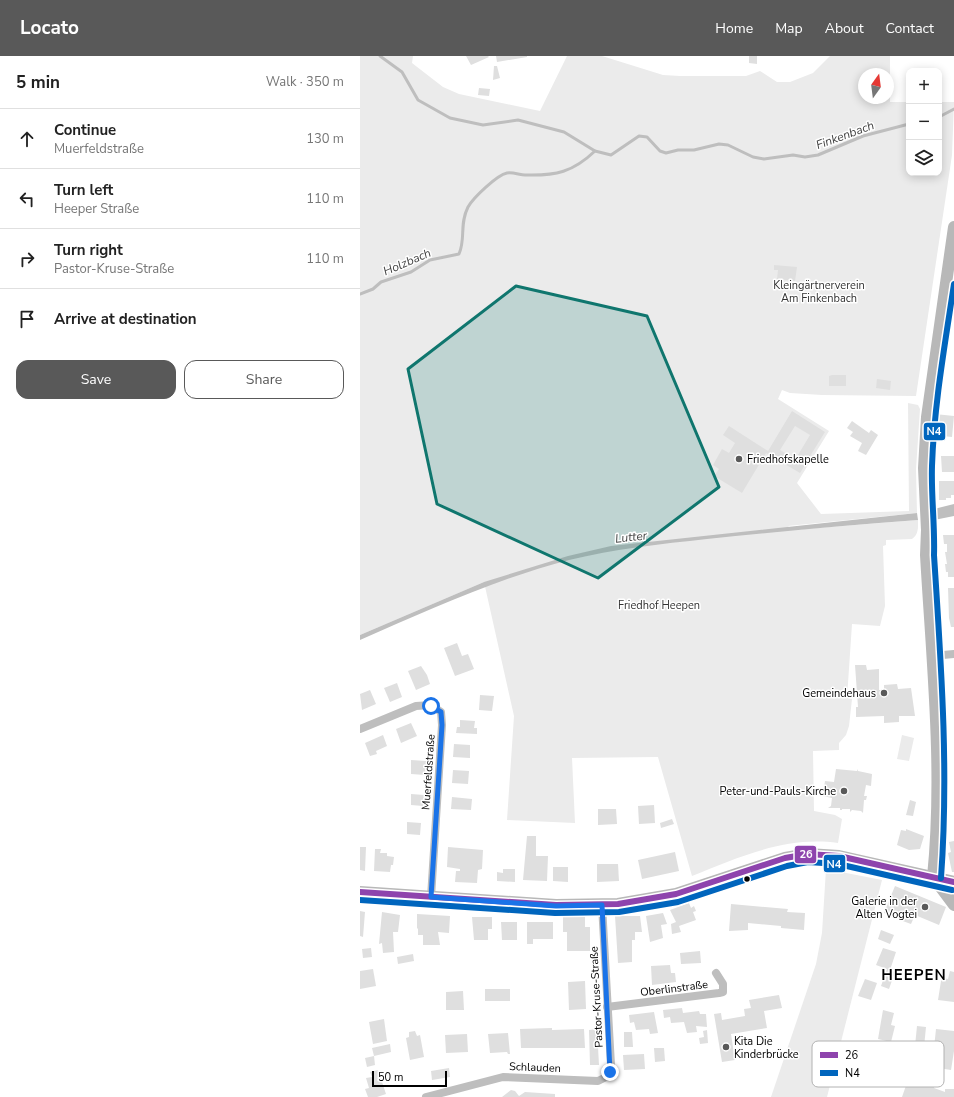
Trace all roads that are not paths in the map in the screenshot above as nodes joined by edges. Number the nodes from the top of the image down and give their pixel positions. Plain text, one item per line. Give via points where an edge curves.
1 (954, 227) edge
2 (949, 292) edge
3 (954, 654) edge
4 (932, 656) junction
5 (360, 729) edge
6 (933, 877) junction
7 (954, 882) edge
8 (360, 892) edge
9 (431, 897) junction
10 (602, 905) junction
11 (954, 905) edge
12 (716, 973) dead end
13 (607, 1007) junction
14 (598, 1081) joint
15 (426, 1097) edge

1 - 2 street
2 - 4 street via 929,393 924,460
3 - 4 street
4 - 6 street via 937,785
5 - 9 street, Muerfeldstraße via 416,706 431,706 441,712
6 - 7 street
6 - 10 street via 839,856 808,854 785,858 660,898
6 - 11 street
8 - 9 street
9 - 10 street via 556,906
10 - 13 street, Pastor-Kruse-Straße
12 - 13 street, Oberlinstraße via 723,984 723,992
13 - 14 street, Pastor-Kruse-Straße via 610,1069 606,1078
14 - 15 street, Schlauden via 503,1077

